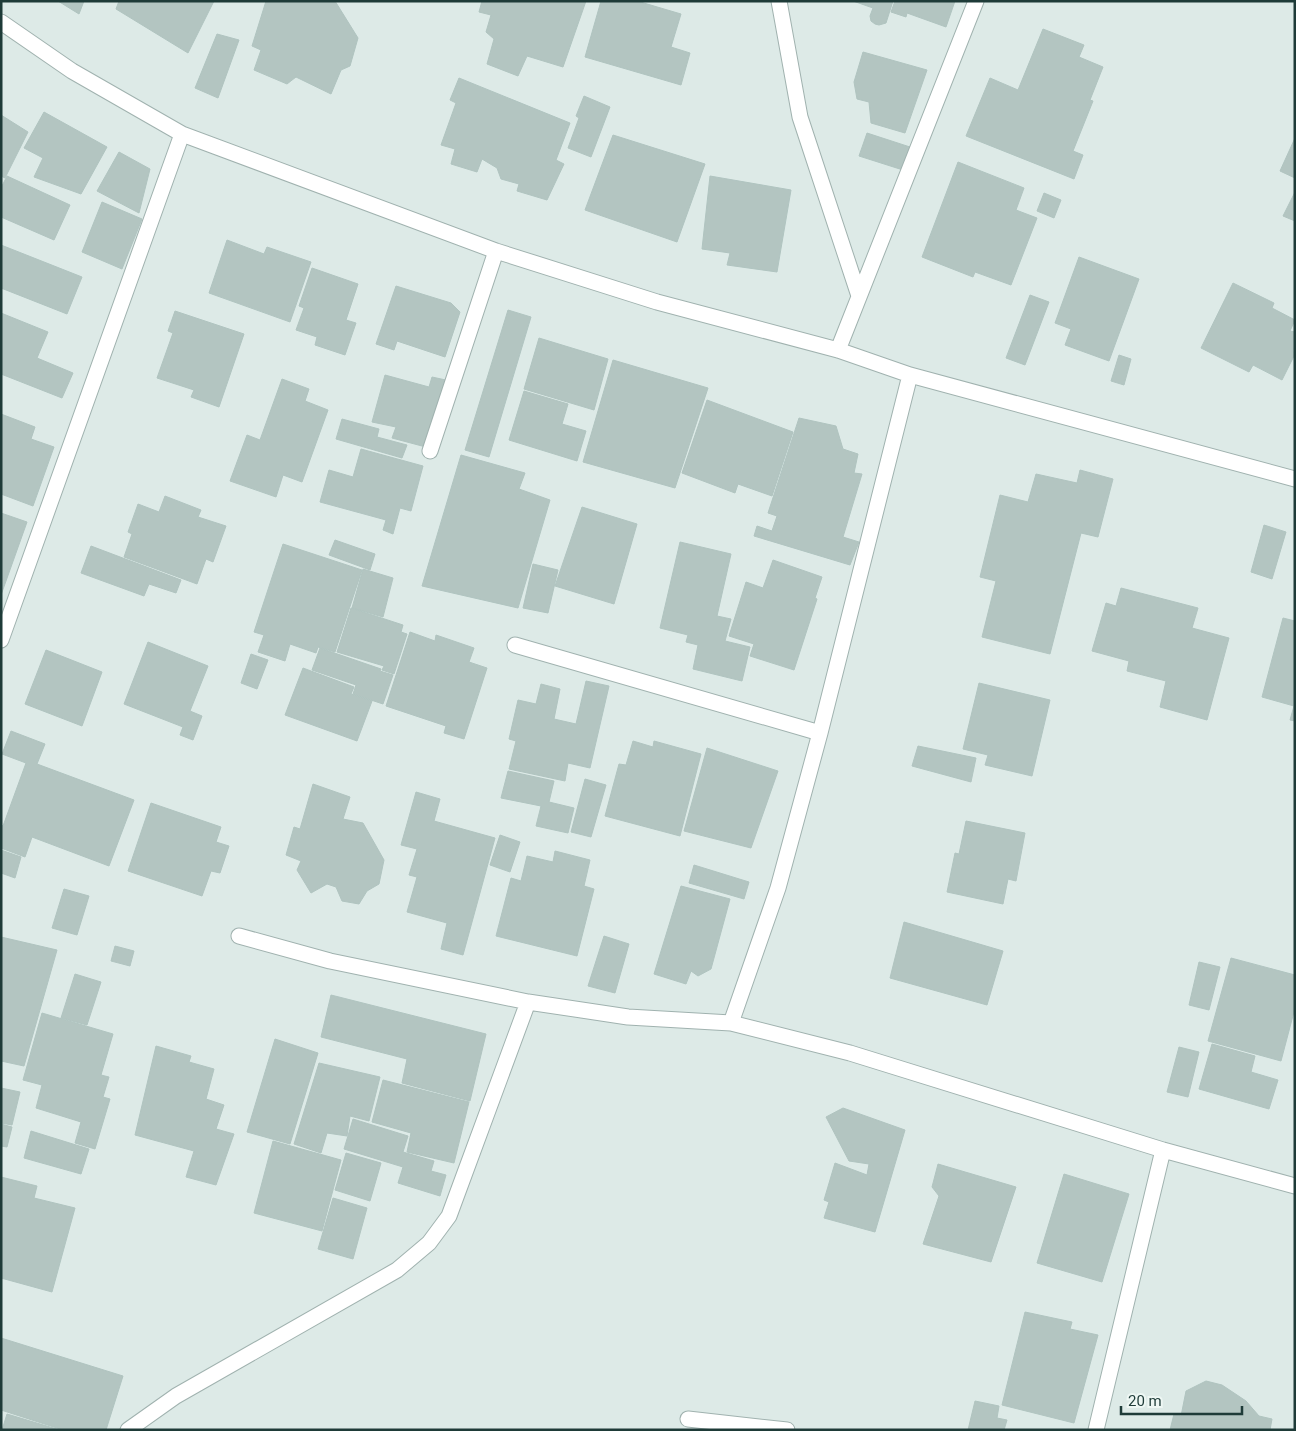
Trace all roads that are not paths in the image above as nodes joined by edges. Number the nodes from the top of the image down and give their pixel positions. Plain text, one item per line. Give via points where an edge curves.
1 (779, 1) edge
2 (976, 1) edge
3 (1, 22) edge
4 (182, 134) junction
5 (496, 250) junction
6 (859, 296) junction
7 (838, 350) junction
8 (910, 376) junction
9 (430, 451) dead end
10 (1295, 479) edge
11 (1, 640) edge
12 (515, 645) dead end
13 (820, 733) junction
14 (239, 936) dead end
15 (528, 1002) junction
16 (731, 1023) junction
17 (1163, 1150) junction
18 (1295, 1186) edge
19 (688, 1419) dead end
20 (128, 1430) edge
21 (787, 1430) edge
22 (1096, 1430) edge

1 - 6 street via 800,117
2 - 6 street
3 - 4 street via 72,71
4 - 5 street
4 - 11 street
5 - 7 street via 657,302
5 - 9 street
6 - 7 street
7 - 8 street
8 - 10 street
8 - 13 street
12 - 13 street
13 - 16 street via 778,888
14 - 15 street via 330,961
15 - 16 street via 628,1017
15 - 20 street via 449,1216 429,1243 397,1270 176,1396
16 - 17 street via 850,1053
17 - 18 street
17 - 22 street
19 - 21 street

